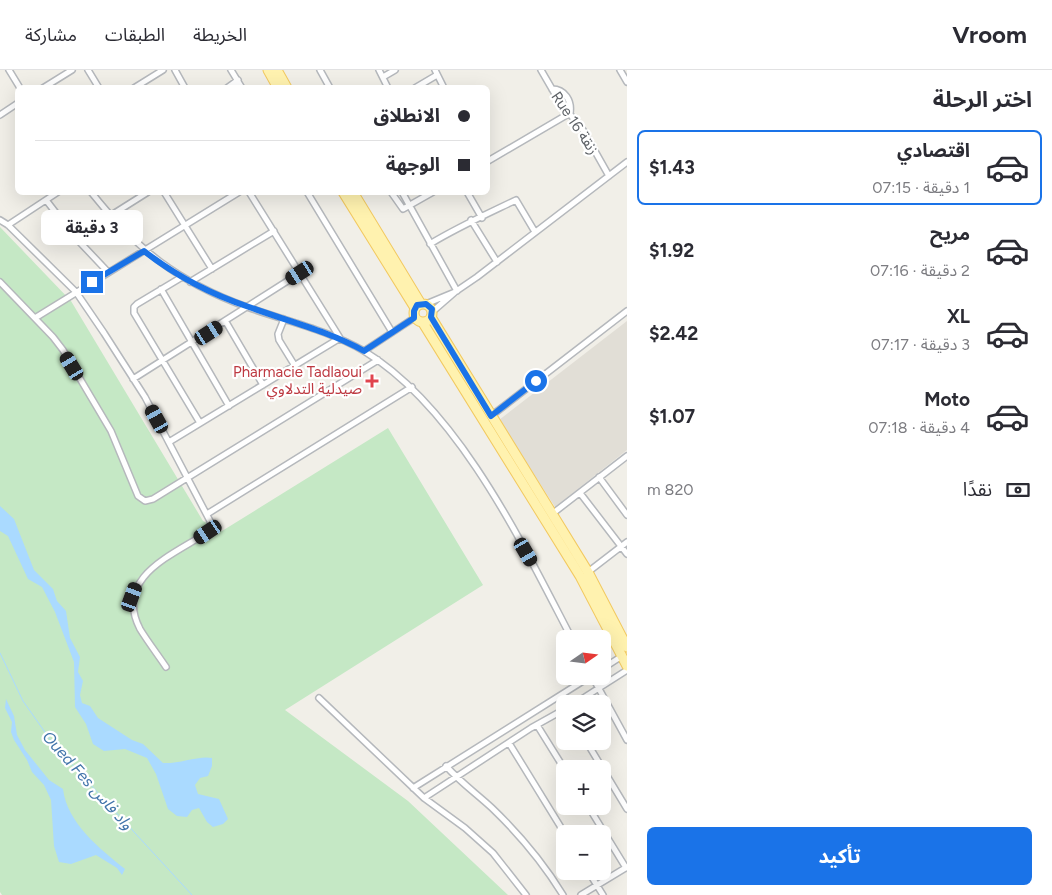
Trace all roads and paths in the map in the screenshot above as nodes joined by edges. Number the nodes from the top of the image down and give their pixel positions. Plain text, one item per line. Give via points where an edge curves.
1 (10, 70) edge
2 (72, 70) edge
3 (88, 70) edge
4 (163, 70) edge
5 (175, 70) edge
6 (231, 70) edge
7 (268, 70) edge
8 (277, 70) edge
9 (320, 70) edge
10 (379, 70) edge
11 (396, 70) edge
12 (541, 70) edge
13 (620, 70) edge
14 (436, 72) edge
15 (383, 77) junction
16 (238, 80) junction
17 (627, 82) edge
18 (18, 85) edge
19 (48, 85) edge
20 (97, 85) edge
21 (139, 85) edge
22 (183, 85) edge
23 (231, 85) edge
24 (240, 85) edge
25 (276, 85) edge
26 (285, 85) edge
27 (328, 85) edge
28 (387, 85) edge
29 (419, 85) edge
30 (442, 85) edge
31 (15, 106) edge
32 (570, 113) junction
33 (0, 116) edge
34 (490, 160) edge
35 (627, 162) edge
36 (609, 176) junction
37 (54, 195) edge
38 (93, 195) edge
39 (143, 195) edge
40 (166, 195) edge
41 (234, 195) edge
42 (251, 195) edge
43 (309, 195) edge
44 (346, 195) edge
45 (355, 195) edge
46 (393, 195) edge
47 (404, 195) edge
48 (428, 195) edge
49 (469, 195) edge
50 (46, 200) junction
51 (410, 206) junction
52 (110, 216) junction
53 (482, 218) junction
54 (0, 220) edge
55 (471, 220) junction
56 (8, 225) junction
57 (185, 226) junction
58 (274, 231) junction
59 (535, 232) junction
60 (430, 244) junction
61 (144, 251) junction
62 (497, 262) junction
63 (212, 269) junction
64 (108, 272) junction
65 (300, 273) junction
66 (182, 277) junction
67 (0, 282) edge
68 (190, 282) junction
69 (161, 289) junction
70 (456, 291) junction
71 (76, 292) junction
72 (420, 305) junction
73 (248, 307) junction
74 (627, 311) edge
75 (429, 317) junction
76 (35, 318) junction
77 (414, 318) junction
78 (284, 319) junction
79 (226, 322) junction
80 (392, 332) junction
81 (340, 338) junction
82 (192, 344) junction
83 (364, 351) junction
84 (378, 360) junction
85 (162, 362) junction
86 (295, 366) junction
87 (133, 379) junction
88 (264, 385) junction
89 (412, 387) junction
90 (229, 406) junction
91 (491, 416) junction
92 (200, 424) junction
93 (169, 442) junction
94 (627, 456) edge
95 (599, 477) junction
96 (187, 478) junction
97 (580, 493) junction
98 (207, 514) junction
99 (552, 514) junction
100 (627, 515) edge
101 (627, 542) edge
102 (621, 546) junction
103 (627, 554) edge
104 (588, 572) junction
105 (567, 630) edge
106 (627, 647) edge
107 (622, 656) junction
108 (611, 663) edge
109 (627, 666) edge
110 (166, 667) dead end
111 (627, 670) edge
112 (576, 685) edge
113 (596, 685) edge
114 (598, 689) junction
115 (588, 695) edge
116 (319, 698) dead end
117 (556, 714) edge
118 (537, 725) junction
119 (627, 740) edge
120 (509, 743) junction
121 (592, 750) edge
122 (559, 760) edge
123 (446, 766) junction
124 (456, 777) junction
125 (413, 788) junction
126 (424, 798) junction
127 (627, 808) edge
128 (594, 815) edge
129 (559, 825) edge
130 (626, 868) edge
131 (594, 880) edge
132 (597, 885) junction
133 (526, 895) edge
134 (564, 895) edge
135 (581, 895) edge
136 (603, 895) edge

1 - 18 street
2 - 19 street
3 - 20 street
4 - 21 street
5 - 22 street
6 - 16 street
7 - 25 main road
8 - 26 main road
9 - 27 street
10 - 15 street
11 - 15 street
12 - 32 street, Rue 16 زنقة
13 - 17 street
14 - 29 street
14 - 30 street
15 - 28 street
16 - 23 street
16 - 24 street
31 - 33 street
32 - 34 street
32 - 36 street, Rue 16 زنقة
35 - 36 street
36 - 59 street
37 - 50 street
38 - 52 street
39 - 52 street
40 - 57 street
41 - 57 street
42 - 58 street
43 - 80 street
44 - 72 main road
45 - 72 main road
46 - 51 street via 400,208
47 - 51 street
48 - 51 street
49 - 53 street
50 - 56 street
50 - 64 street
51 - 60 street
52 - 61 street
53 - 55 street
53 - 59 street via 516,200
54 - 56 street
55 - 60 street
55 - 62 street
56 - 71 street
57 - 61 street
57 - 63 street
58 - 63 street
58 - 65 street
59 - 62 street
60 - 70 street
61 - 64 street
61 - 66 street
62 - 70 street
63 - 68 street
64 - 71 street
65 - 73 street
65 - 81 street
66 - 68 street
66 - 69 street
67 - 76 street
68 - 73 street
69 - 82 street
69 - 85 street via 138,304 134,313
70 - 72 street
70 - 75 street
71 - 76 street
71 - 87 street
72 - 75 main road
72 - 77 main road
73 - 78 street
73 - 79 street
74 - 91 street
75 - 77 main road
75 - 91 main road
75 - 107 main road via 567,554
76 - 96 street via 53,337 97,404 138,496 145,501 150,500
77 - 80 street
78 - 81 street
78 - 86 street via 279,340
79 - 82 street
79 - 88 street
80 - 83 street
81 - 83 street
81 - 86 street
82 - 85 street
82 - 90 street
83 - 84 street
84 - 89 street
84 - 96 street
85 - 87 street
85 - 92 street
86 - 88 street
87 - 93 street
88 - 90 street
89 - 98 street
89 - 105 street via 430,405 474,466 535,568
90 - 92 street
91 - 99 main road
92 - 93 street
93 - 96 street
94 - 95 street
95 - 97 street
95 - 100 street
96 - 98 street
97 - 99 street
97 - 102 street
98 - 110 street via 211,528 154,566 143,576 132,597 140,629
99 - 104 main road
101 - 102 street
102 - 103 street
102 - 104 street
104 - 106 main road
107 - 108 street
107 - 109 main road
111 - 114 street
112 - 123 street
113 - 114 street
114 - 115 street
114 - 119 street
116 - 125 street
117 - 118 street
118 - 120 street
118 - 122 street
120 - 124 street
120 - 129 street
121 - 127 street
123 - 124 street
123 - 125 street
124 - 126 street
124 - 134 street via 513,830
125 - 126 street
126 - 133 street via 493,853
128 - 130 street
130 - 132 street
131 - 132 street
132 - 135 street
132 - 136 street

